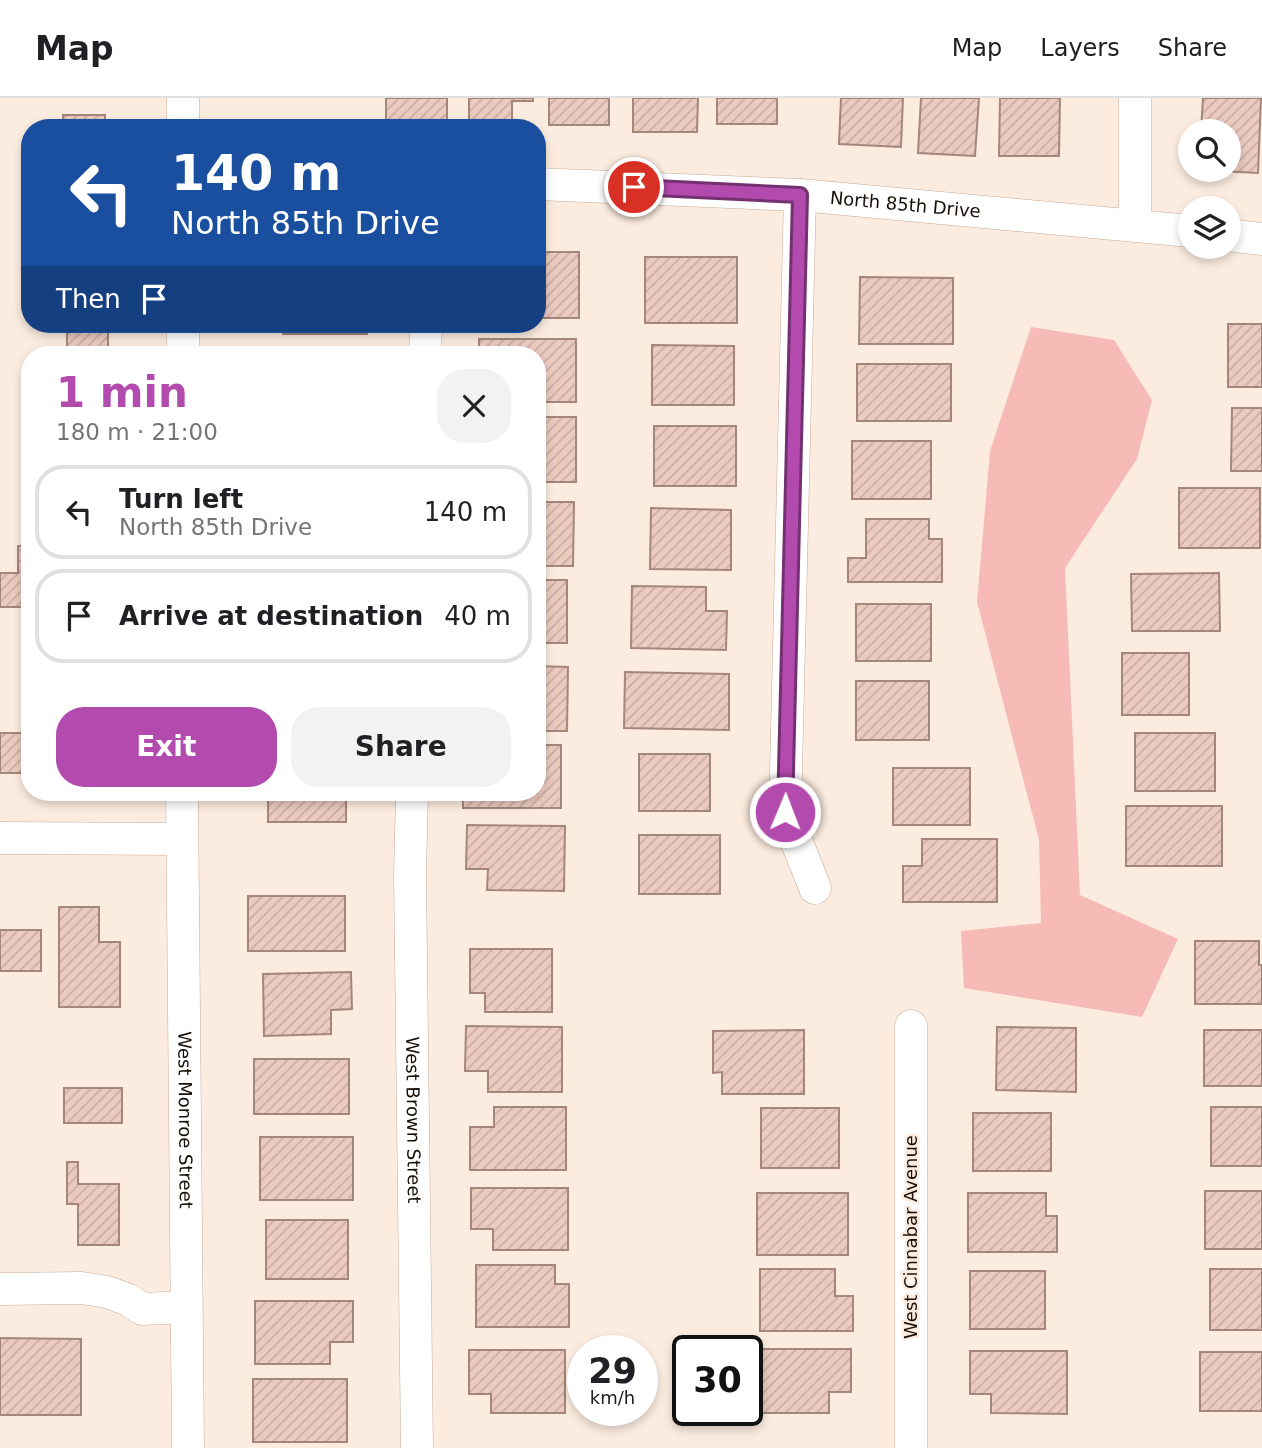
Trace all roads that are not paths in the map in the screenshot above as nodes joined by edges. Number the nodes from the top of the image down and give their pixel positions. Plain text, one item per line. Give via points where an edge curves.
1 (183, 98) edge
2 (1135, 98) edge
3 (183, 119) edge
4 (546, 184) edge
5 (800, 195) junction
6 (1135, 224) junction
7 (1178, 229) edge
8 (1241, 237) edge
9 (1262, 239) edge
10 (182, 801) edge
11 (412, 801) edge
12 (0, 838) edge
13 (182, 839) junction
14 (815, 888) dead end
15 (911, 1026) dead end
16 (0, 1289) edge
17 (186, 1307) junction
18 (188, 1448) edge
19 (417, 1448) edge
20 (911, 1448) edge

1 - 3 street
2 - 6 street
4 - 5 street, North 85th Drive
5 - 6 street, North 85th Drive
5 - 14 street via 785,812
6 - 7 street, North 85th Drive
8 - 9 street
10 - 13 street, West Monroe Street
11 - 19 street, West Brown Street
12 - 13 street
13 - 17 street, West Monroe Street
15 - 20 street, West Cinnabar Avenue
16 - 17 street via 82,1289 107,1292 142,1309
17 - 18 street, West Monroe Street

